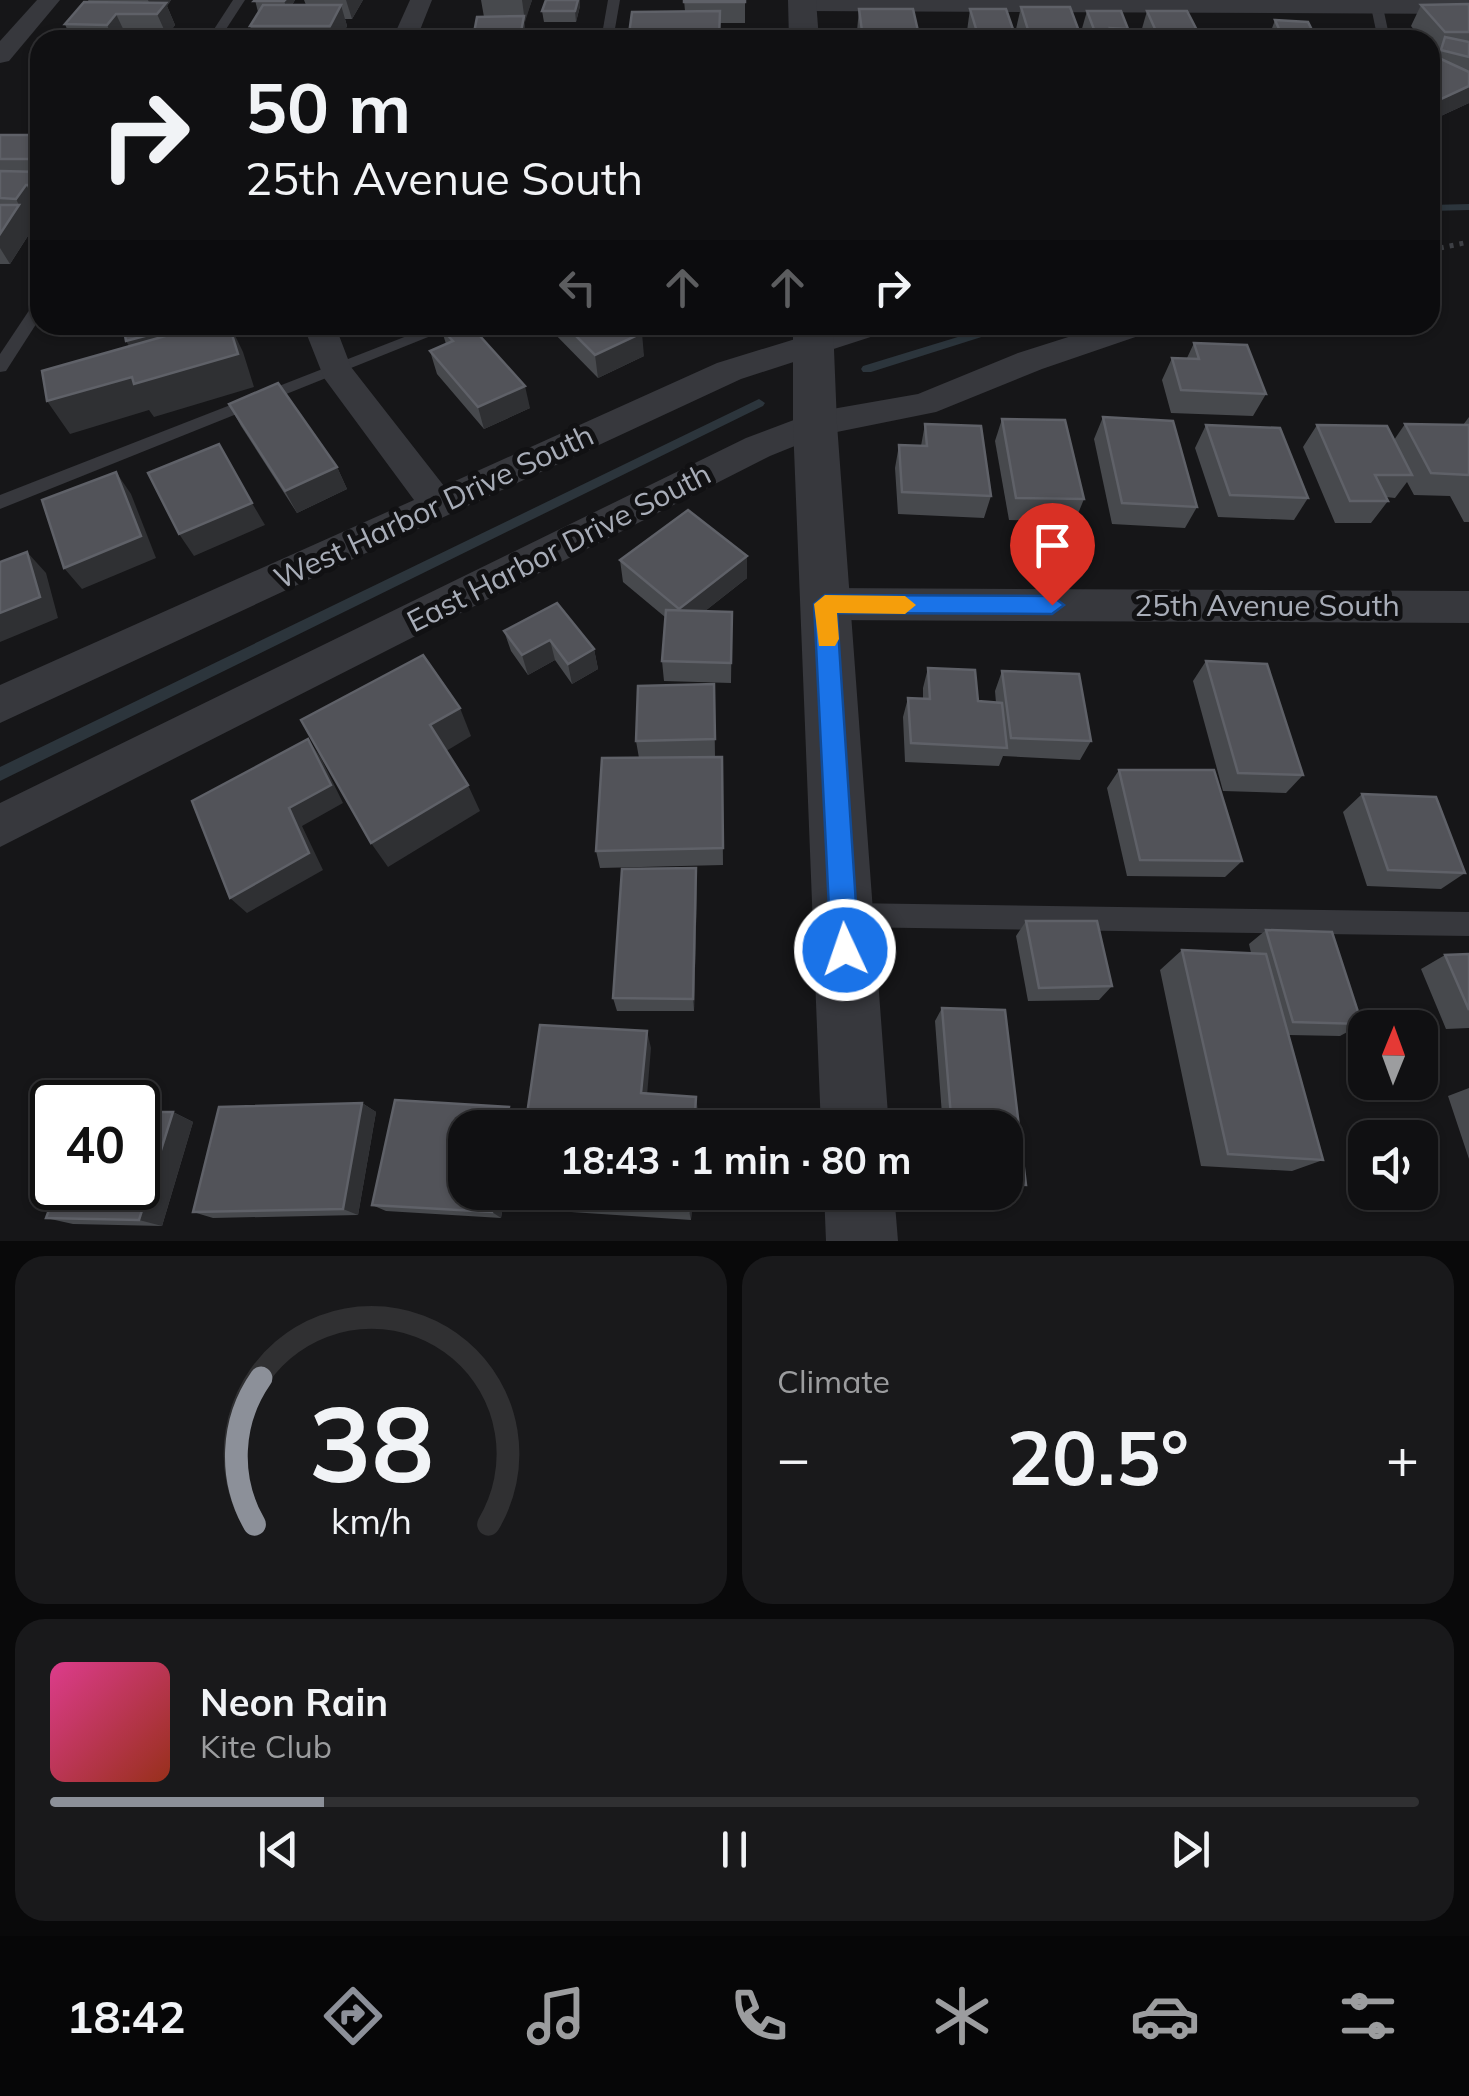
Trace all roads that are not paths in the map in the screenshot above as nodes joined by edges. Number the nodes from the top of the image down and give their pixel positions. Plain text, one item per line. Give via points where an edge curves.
1 (49, 0) edge
2 (239, 0) edge
3 (421, 0) edge
4 (614, 0) edge
5 (803, 2) edge
6 (1376, 4) edge
7 (1469, 8) edge
8 (220, 30) edge
9 (408, 30) edge
10 (608, 30) edge
11 (804, 30) edge
12 (1382, 30) edge
13 (0, 56) edge
14 (30, 321) edge
15 (323, 335) edge
16 (425, 335) edge
17 (814, 335) edge
18 (1109, 335) edge
19 (0, 367) edge
20 (336, 370) junction
21 (815, 424) junction
22 (0, 502) edge
23 (438, 506) junction
24 (825, 604) junction
25 (1469, 606) edge
26 (0, 705) edge
27 (0, 826) edge
28 (843, 915) junction
29 (1469, 924) edge
30 (854, 1110) edge
31 (860, 1210) edge
32 (862, 1241) edge

1 - 13 street
2 - 8 lane
3 - 9 street
4 - 10 lane
5 - 6 street
5 - 11 street
6 - 7 street
6 - 12 lane
14 - 19 lane
15 - 20 street
16 - 20 lane
17 - 21 street
17 - 23 street, West Harbor Drive South
18 - 21 street, East Harbor Drive South via 924,404
20 - 22 lane
20 - 23 street
21 - 24 street
21 - 27 street, East Harbor Drive South
23 - 26 street, West Harbor Drive South
24 - 25 street, 25th Avenue South
24 - 28 street
28 - 29 lane
28 - 30 street
31 - 32 street

